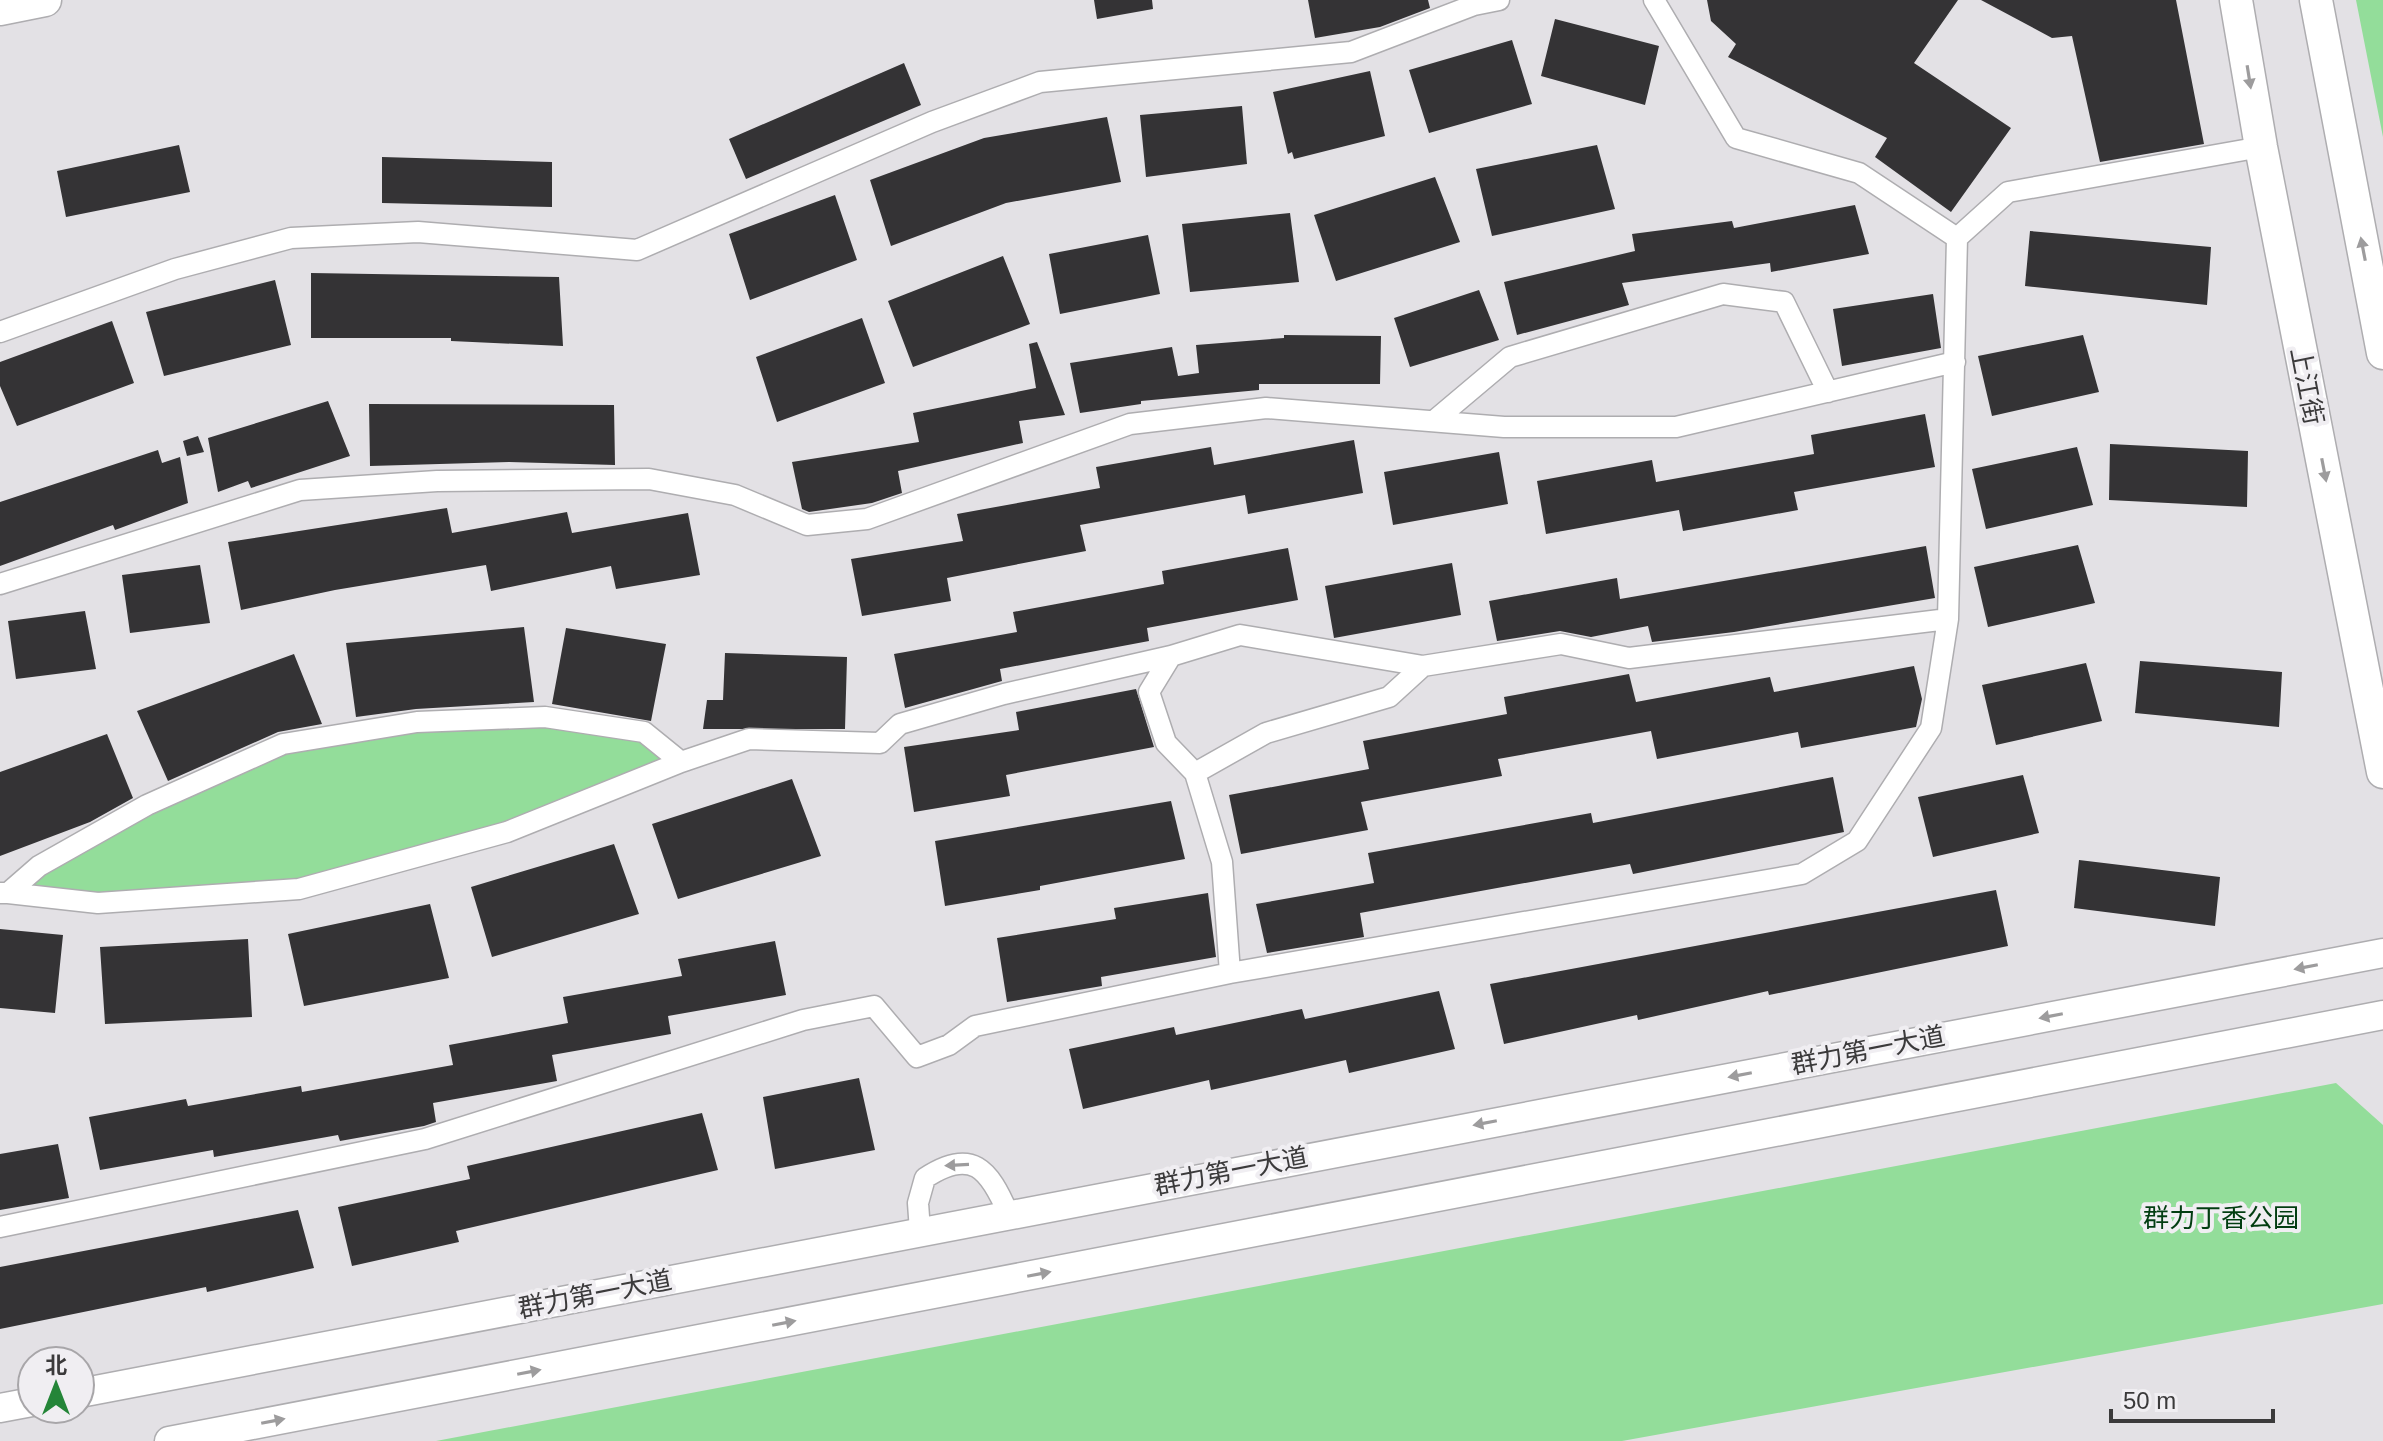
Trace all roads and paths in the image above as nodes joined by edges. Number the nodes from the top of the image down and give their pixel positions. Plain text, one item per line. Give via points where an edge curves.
1 (45, 0) edge
2 (1499, 0) edge
3 (1654, 0) edge
4 (2236, 0) edge
5 (2316, 0) edge
6 (0, 9) edge
7 (2261, 147) junction
8 (1957, 238) junction
9 (0, 332) edge
10 (2383, 353) edge
11 (1955, 362) junction
12 (1828, 392) junction
13 (1434, 421) junction
14 (0, 584) edge
15 (1948, 619) junction
16 (1171, 656) junction
17 (1423, 666) junction
18 (681, 762) junction
19 (2383, 772) edge
20 (1195, 773) junction
21 (4, 893) edge
22 (2383, 953) edge
23 (1230, 973) junction
24 (2383, 1015) edge
25 (1008, 1213) junction
26 (0, 1227) edge
27 (920, 1231) junction
28 (96, 1390) edge
29 (169, 1441) edge

1 - 6 main road
2 - 9 street via 1351,52 1040,82 932,122 637,250 418,232 291,238 175,269
3 - 8 street via 1736,138 1859,173
4 -> 7 main road, 上江街
10 -> 5 main road
7 - 8 street via 2008,192
7 -> 19 main road, 上江街
8 - 11 street
11 - 12 street
11 - 15 street
12 - 13 street via 1676,427 1504,427
12 - 13 street via 1784,302 1723,294 1510,357
13 - 14 street via 1266,408 1130,424 867,519 807,525 735,495 649,479 437,481 300,490
15 - 17 street via 1629,658 1561,644
15 - 23 street via 1931,728 1857,841 1802,874
16 - 17 street via 1240,635
16 - 18 street via 900,724 880,743 749,739
16 - 20 street via 1149,692 1166,743
17 - 20 street via 1389,697 1266,733
18 - 21 street via 507,832 299,889 98,903
18 - 21 street via 644,732 545,717 417,722 283,744 147,805 39,866
20 - 23 street via 1222,862
22 -> 25 main road, 群力第一大道
23 - 26 street via 975,1026 949,1045 917,1057 874,1006 803,1020 425,1139
29 -> 24 main road
25 - 27 main road, 群力第一大道
25 -> 27 street via 995,1183 974,1165 948,1163 925,1178 918,1203
27 - 28 main road, 群力第一大道

